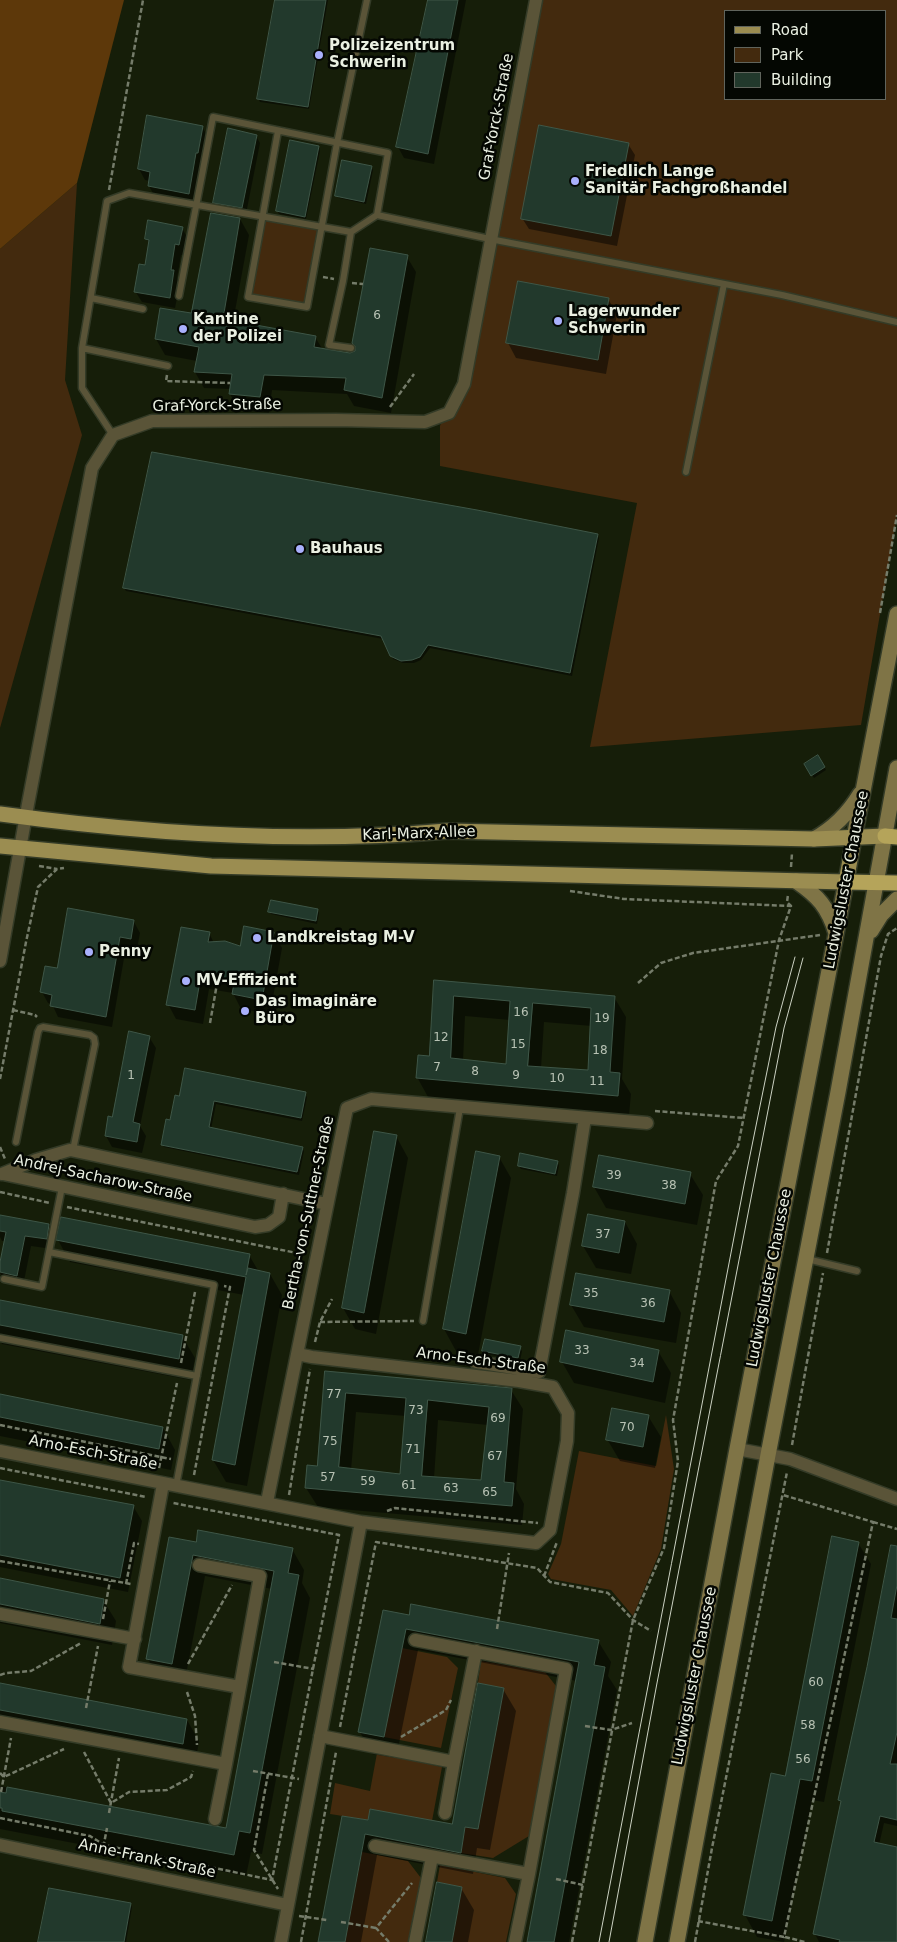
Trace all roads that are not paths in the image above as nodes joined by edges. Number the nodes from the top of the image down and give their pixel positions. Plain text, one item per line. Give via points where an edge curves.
1 (367, 0) edge
2 (536, 0) edge
3 (278, 131) junction
4 (337, 143) junction
5 (196, 205) junction
6 (377, 215) junction
7 (262, 216) junction
8 (322, 227) junction
9 (351, 232) junction
10 (490, 239) junction
11 (724, 284) junction
12 (179, 296) dead end
13 (91, 298) junction
14 (143, 309) dead end
15 (897, 322) edge
16 (82, 348) junction
17 (351, 348) dead end
18 (168, 366) road end
19 (113, 435) junction
20 (686, 472) dead end
21 (897, 614) edge
22 (896, 776) edge
23 (865, 786) junction
24 (0, 814) edge
25 (25, 817) junction
26 (891, 836) edge
27 (854, 838) junction
28 (814, 839) junction
29 (0, 846) edge
30 (20, 849) junction
31 (792, 880) junction
32 (846, 882) junction
33 (876, 883) junction
34 (897, 883) edge
35 (897, 899) edge
36 (836, 934) junction
37 (866, 939) junction
38 (0, 961) edge
39 (460, 1108) junction
40 (647, 1117) road end
41 (585, 1118) junction
42 (16, 1142) dead end
43 (73, 1150) junction
44 (1, 1174) edge
45 (62, 1187) junction
46 (283, 1194) junction
47 (327, 1204) junction
48 (49, 1252) junction
49 (806, 1259) junction
50 (857, 1271) dead end
51 (4, 1280) dead end
52 (423, 1321) road end
53 (0, 1338) edge
54 (297, 1354) junction
55 (476, 1362) dead end
56 (197, 1376) junction
57 (737, 1449) junction
58 (0, 1451) edge
59 (768, 1455) junction
60 (163, 1484) junction
61 (176, 1486) junction
62 (897, 1499) edge
63 (267, 1502) junction
64 (362, 1522) junction
65 (199, 1565) dead end
66 (0, 1614) edge
67 (135, 1639) junction
68 (415, 1640) dead end
69 (476, 1651) junction
70 (240, 1687) junction
71 (0, 1722) edge
72 (320, 1736) junction
73 (454, 1762) junction
74 (226, 1764) junction
75 (445, 1813) dead end
76 (215, 1819) dead end
77 (0, 1845) edge
78 (375, 1846) dead end
79 (432, 1857) junction
80 (529, 1874) junction
81 (287, 1910) junction
82 (282, 1942) edge
83 (415, 1942) edge
84 (515, 1942) edge
85 (646, 1942) edge
86 (678, 1942) edge

1 - 4 lane
2 - 10 street, Graf-Yorck-Straße
3 - 4 lane
3 - 5 lane via 213,117
3 - 7 lane
4 - 6 lane via 388,153
4 - 8 lane
5 - 7 lane
5 - 12 lane
5 - 13 lane via 129,193 107,201
6 - 9 lane
6 - 10 lane
7 - 8 lane
7 - 8 lane via 248,297 307,308
8 - 9 lane
9 - 17 lane via 329,345
10 - 11 lane
10 - 19 street, Graf-Yorck-Straße via 464,384 449,412 424,422 152,421
11 - 15 lane
11 - 20 lane
13 - 14 lane
13 - 16 lane
16 - 18 lane
16 - 19 lane via 82,388
19 - 25 street via 92,468
21 - 23 street, Ludwigsluster Chaussee
22 - 26 street, Ludwigsluster Chaussee
23 - 27 street, Ludwigsluster Chaussee
23 - 28 street via 842,819
24 - 25 main road, Karl-Marx-Allee
25 - 28 main road, Karl-Marx-Allee via 215,836 389,836 447,831
25 - 30 street
26 - 27 main road, Karl-Marx-Allee
26 - 33 street, Ludwigsluster Chaussee
27 - 28 main road, Karl-Marx-Allee
27 - 32 main road, Ludwigsluster Chaussee
29 - 30 main road
30 - 31 main road via 211,866
30 - 38 street
31 - 32 main road
31 - 36 street via 821,902 831,916
32 - 33 highway
32 - 36 street, Ludwigsluster Chaussee
33 - 34 highway
33 - 37 street, Ludwigsluster Chaussee
35 - 37 street via 881,915
36 - 57 street, Ludwigsluster Chaussee
37 - 49 street, Ludwigsluster Chaussee
39 - 41 street, Bertha-von-Suttner-Straße
39 - 47 street, Bertha-von-Suttner-Straße via 371,1099 347,1108
39 - 52 lane
40 - 41 street, Bertha-von-Suttner-Straße
41 - 55 street via 539,1372
42 - 43 lane via 38,1032 43,1027 94,1038
43 - 44 street, Andrej-Sacharow-Straße
43 - 46 street, Andrej-Sacharow-Straße
44 - 45 street, Andrej-Sacharow-Straße
45 - 46 street, Andrej-Sacharow-Straße via 255,1227 268,1225 279,1217
45 - 48 lane
46 - 47 street, Andrej-Sacharow-Straße
47 - 54 street, Bertha-von-Suttner-Straße
48 - 51 lane via 42,1287
48 - 56 lane via 214,1285
49 - 50 lane
49 - 59 street, Ludwigsluster Chaussee
53 - 56 lane
54 - 63 street
54 - 64 street, Arno-Esch-Straße via 520,1380 553,1387 568,1413 567,1441 550,1530 536,1543
56 - 61 lane
57 - 59 street
57 - 85 street, Ludwigsluster Chaussee
58 - 60 street, Arno-Esch-Straße
59 - 62 street via 790,1459
59 - 86 street, Ludwigsluster Chaussee
60 - 61 street, Arno-Esch-Straße
60 - 67 street
61 - 63 street, Arno-Esch-Straße
63 - 64 street, Arno-Esch-Straße
64 - 72 street
65 - 70 street via 260,1576
66 - 67 street
67 - 70 street via 129,1667
68 - 69 street
69 - 73 street
69 - 80 street via 566,1669
70 - 74 street
71 - 74 street
72 - 73 street
72 - 81 street
73 - 75 street
74 - 76 street
77 - 81 street, Anne-Frank-Straße via 100,1865
78 - 79 street
79 - 80 street
79 - 83 street
80 - 84 street
81 - 82 street

